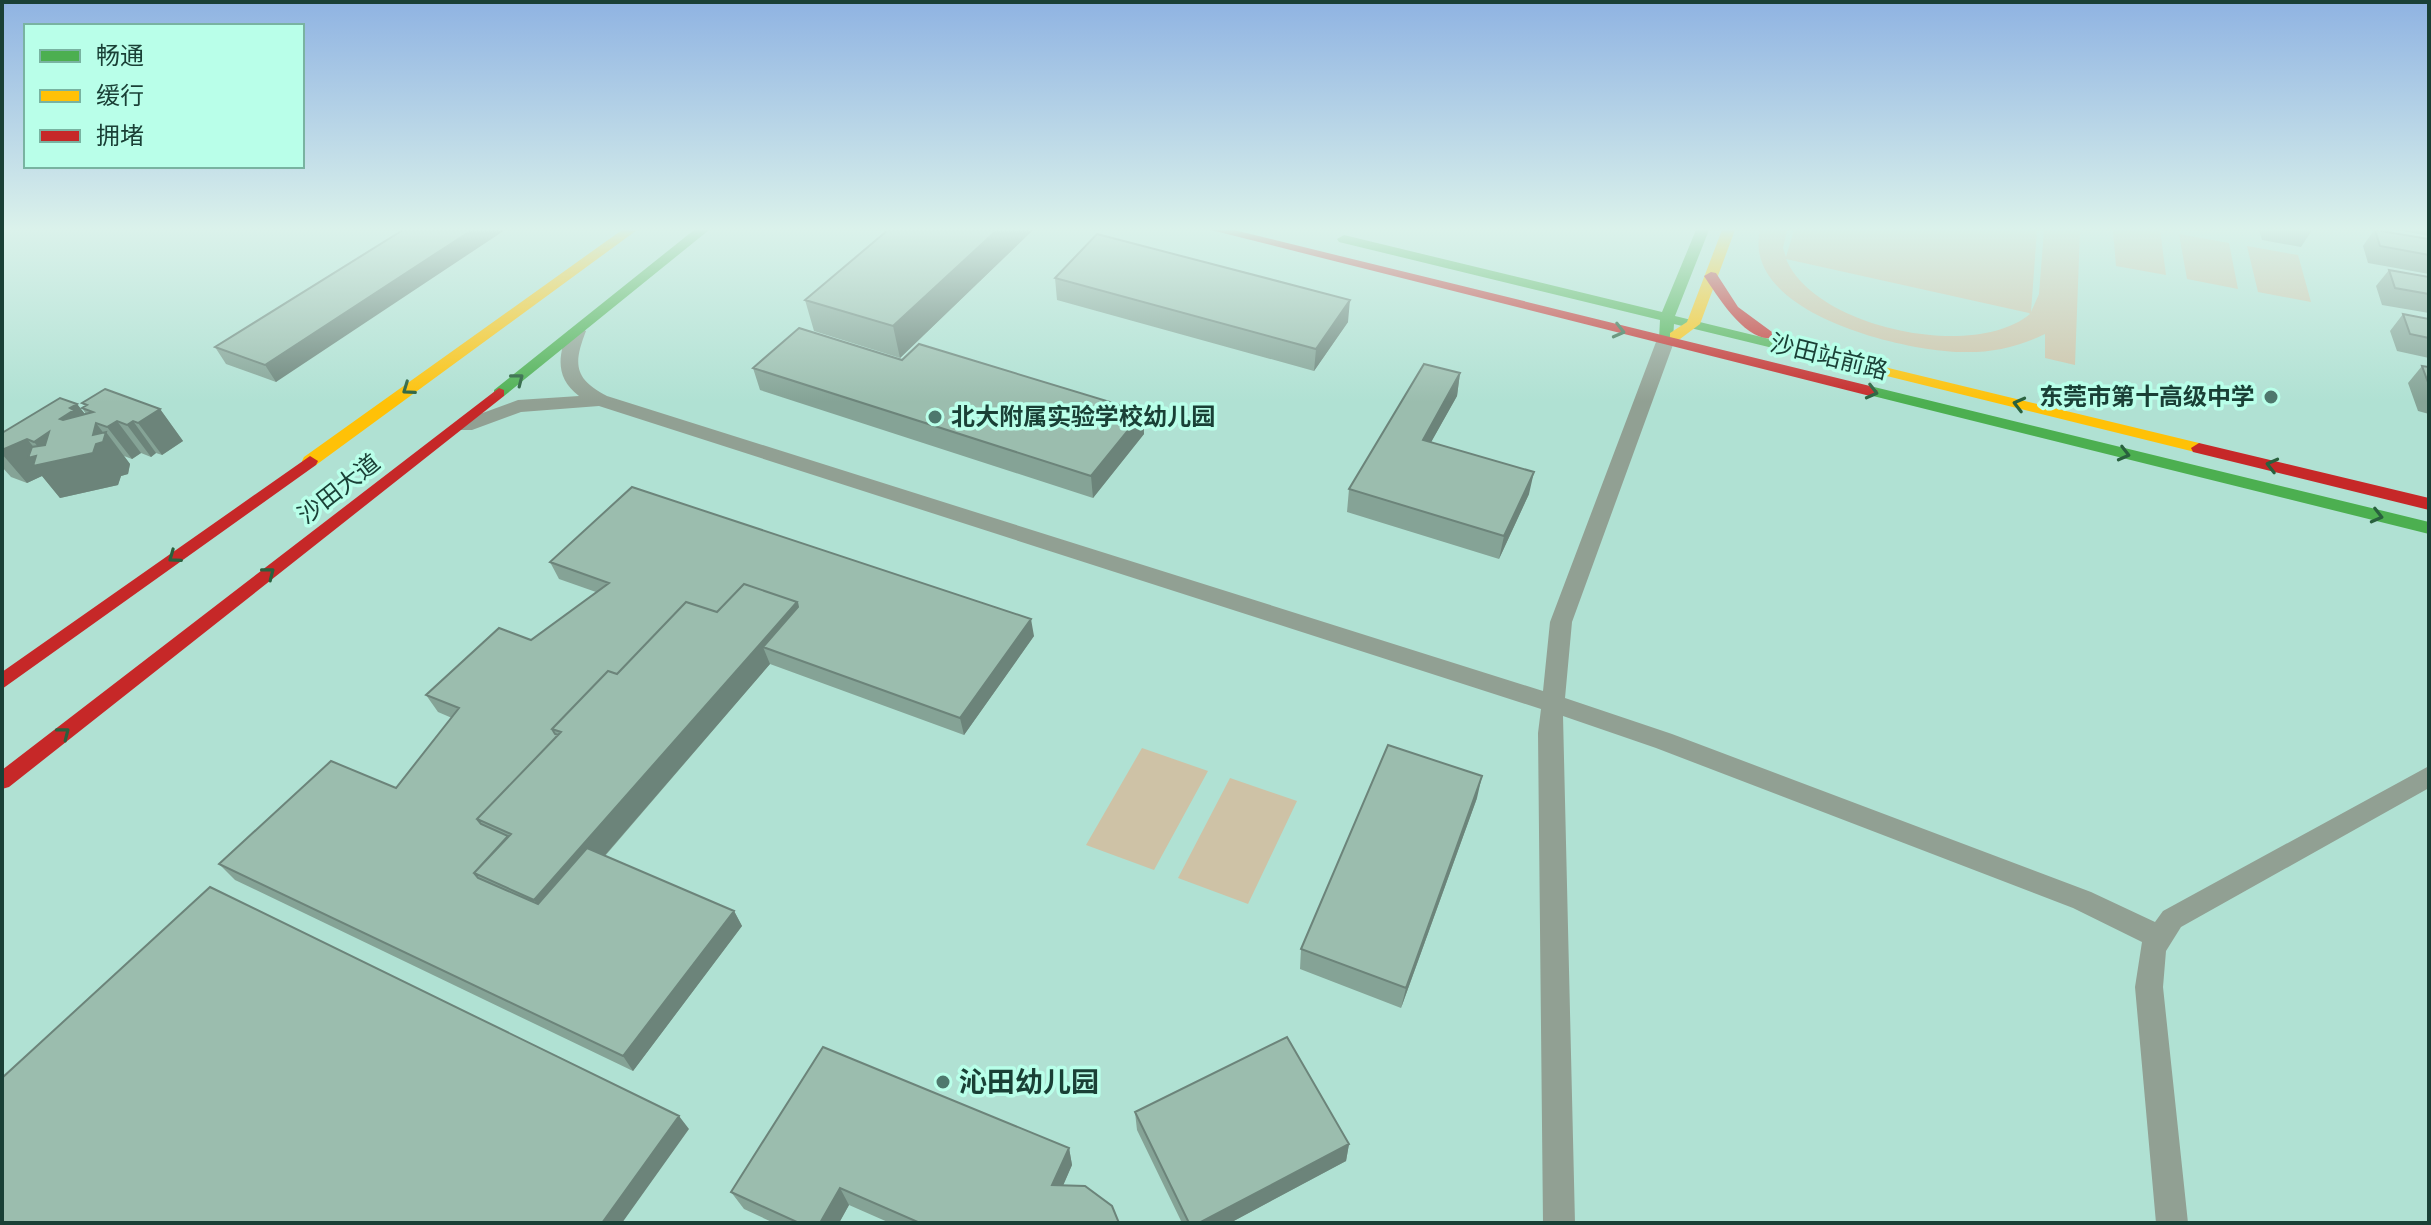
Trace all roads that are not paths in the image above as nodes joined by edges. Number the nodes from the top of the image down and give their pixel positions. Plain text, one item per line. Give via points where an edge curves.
1 (551, 287) edge
2 (632, 287) edge
3 (1474, 287) edge
4 (1513, 287) edge
5 (1682, 287) edge
6 (1707, 287) edge
7 (1715, 287) edge
8 (1693, 324) junction
9 (1666, 330) junction
10 (577, 331) junction
11 (1803, 351) junction
12 (600, 400) junction
13 (451, 432) junction
14 (2429, 504) edge
15 (2429, 528) edge
16 (2, 682) edge
17 (1552, 703) junction
18 (2429, 776) edge
19 (2, 781) edge
20 (2160, 937) junction
21 (1559, 1223) edge
22 (2172, 1223) edge

1 -> 16 street, 沙田大道
2 - 10 street, 沙田大道
3 -> 9 street, 沙田站前路
4 - 9 street, 沙田站前路
5 - 9 street
6 - 8 street
7 - 11 street via 1749,325
8 - 9 street, 沙田站前路
8 - 11 street, 沙田站前路
9 -> 15 street, 沙田站前路
9 - 17 street via 1561,622
10 - 12 street via 567,368 585,393
13 -> 10 street, 沙田大道
14 -> 11 street, 沙田站前路
12 - 13 street via 518,406
12 - 17 street
19 -> 13 street, 沙田大道
17 - 20 street via 1907,832 2082,900
17 - 21 street
18 - 20 street via 2172,919
20 - 22 street via 2153,948 2149,987

